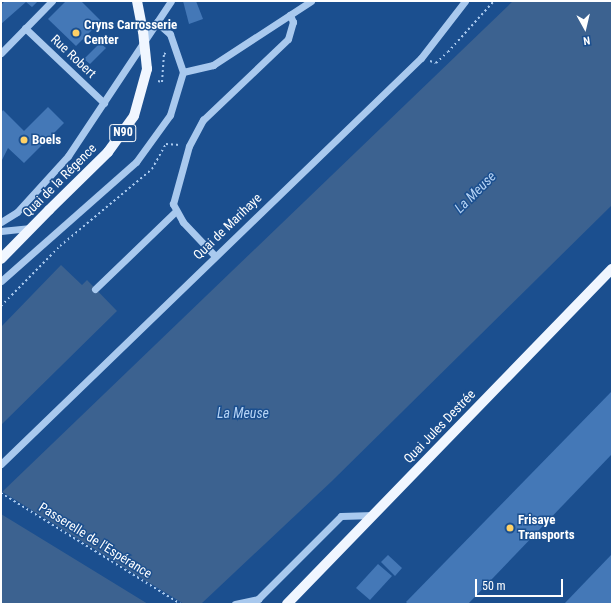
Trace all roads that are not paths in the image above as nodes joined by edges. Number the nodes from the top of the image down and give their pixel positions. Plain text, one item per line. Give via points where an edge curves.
1 (52, 1) edge
2 (137, 1) edge
3 (171, 1) edge
4 (310, 1) edge
5 (465, 1) edge
6 (290, 15) junction
7 (156, 22) junction
8 (25, 28) junction
9 (1, 53) edge
10 (183, 72) junction
11 (104, 103) junction
12 (176, 211) junction
13 (1, 222) edge
14 (31, 228) junction
15 (1, 231) edge
16 (216, 256) junction
17 (1, 259) edge
18 (612, 269) edge
19 (1, 281) edge
20 (95, 289) dead end
21 (1, 464) edge
22 (373, 515) junction
23 (235, 604) edge
24 (287, 604) edge

1 - 8 street
2 - 14 main road, Quai de la Régence / N90, bridge via 147,69 134,116 108,152
3 - 7 street
4 - 6 street
5 - 16 street, Quai de Marihaye via 421,58
6 - 10 street via 213,66
6 - 12 street via 293,22 288,39 203,120 189,146 173,204
7 - 10 street via 170,34
7 - 11 street
8 - 9 street
8 - 11 street, Rue Robert
10 - 19 street via 170,115 136,162
11 - 13 street via 62,162 18,212
12 - 16 street
12 - 20 street
14 - 15 street
14 - 17 main road, Quai de la Régence / N90
16 - 21 street, Quai de Marihaye
18 - 22 main road, Quai Jules Destrée
22 - 23 street via 341,516 258,599
22 - 24 main road, Quai Jules Destrée

